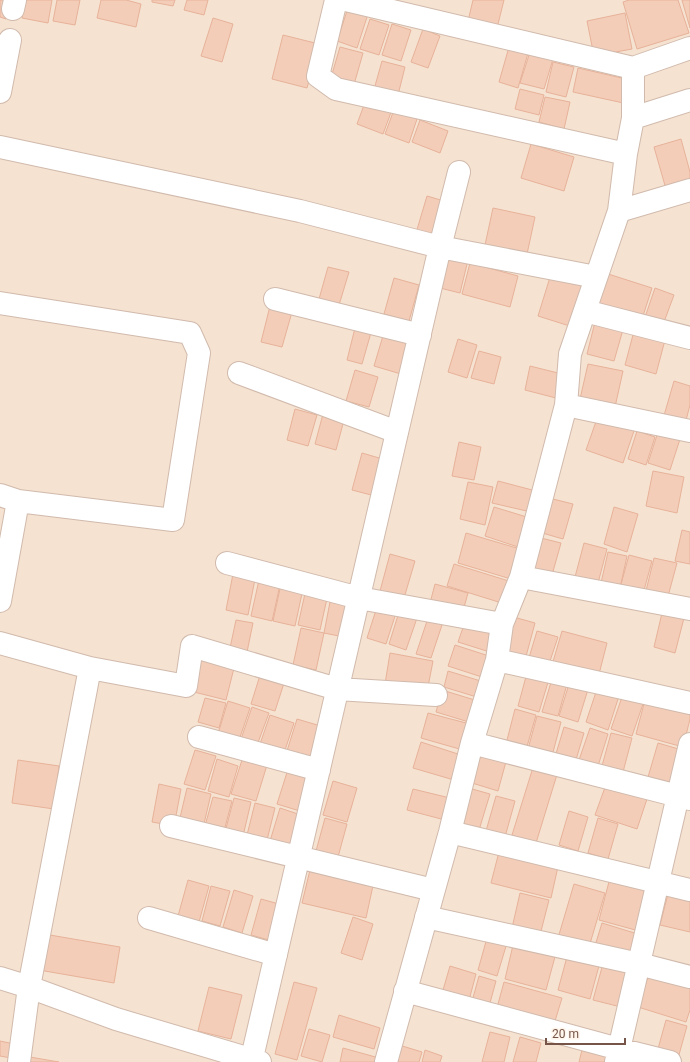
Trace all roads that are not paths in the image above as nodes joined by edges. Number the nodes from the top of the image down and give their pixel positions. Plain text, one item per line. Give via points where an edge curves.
1 (336, 0) edge
2 (346, 0) edge
3 (10, 40) dead end
4 (690, 48) edge
5 (633, 68) junction
6 (0, 92) edge
7 (690, 100) edge
8 (633, 118) junction
9 (0, 147) edge
10 (626, 154) junction
11 (459, 172) dead end
12 (690, 190) edge
13 (619, 211) junction
14 (440, 247) junction
15 (596, 277) junction
16 (275, 299) dead end
17 (0, 303) edge
18 (585, 311) junction
19 (420, 335) junction
20 (690, 338) edge
21 (239, 372) dead end
22 (566, 404) junction
23 (690, 431) edge
24 (397, 432) junction
25 (9, 498) edge
26 (227, 563) dead end
27 (521, 577) junction
28 (359, 598) junction
29 (0, 601) edge
30 (690, 610) edge
31 (502, 624) junction
32 (0, 643) edge
33 (497, 660) junction
34 (90, 668) junction
35 (337, 689) junction
36 (436, 695) dead end
37 (690, 704) edge
38 (199, 737) dead end
39 (472, 743) junction
40 (690, 744) edge
41 (319, 770) junction
42 (684, 798) edge
43 (171, 826) dead end
44 (450, 832) junction
45 (298, 857) junction
46 (658, 882) junction
47 (433, 890) junction
48 (690, 890) edge
49 (426, 917) junction
50 (149, 918) dead end
51 (276, 955) junction
52 (638, 964) junction
53 (690, 977) edge
54 (0, 978) edge
55 (29, 987) junction
56 (406, 992) junction
57 (618, 1056) edge
58 (254, 1061) edge
59 (19, 1062) edge
60 (386, 1062) edge
61 (670, 1062) edge

1 - 10 street via 318,76 336,90
2 - 5 street
3 - 6 street
4 - 5 street
5 - 8 street
7 - 8 street
8 - 10 street
9 - 14 street via 300,211
10 - 13 street
11 - 14 street
12 - 13 street
13 - 15 street
14 - 15 street
14 - 19 street
15 - 18 street
16 - 19 street
17 - 25 street via 190,333 199,352 173,520
18 - 20 street
18 - 22 street via 570,354
19 - 24 street
21 - 24 street
22 - 23 street
22 - 27 street
24 - 28 street
25 - 29 street
26 - 28 street
27 - 30 street
27 - 31 street
28 - 31 street
28 - 35 street
31 - 33 street
32 - 34 street
33 - 37 street
33 - 39 street
34 - 35 street via 186,686 192,646
34 - 55 street
35 - 36 street
35 - 41 street
38 - 41 street
39 - 42 street
39 - 44 street
40 - 42 street
41 - 45 street
42 - 46 street
43 - 45 street
44 - 46 street
44 - 47 street
45 - 47 street
45 - 51 street
46 - 48 street
46 - 52 street
47 - 49 street
49 - 52 street
49 - 56 street
50 - 51 street
51 - 58 street
52 - 53 street
52 - 57 street
54 - 55 street
55 - 58 street via 116,1019
55 - 59 street
56 - 57 street
56 - 60 street
57 - 61 street

